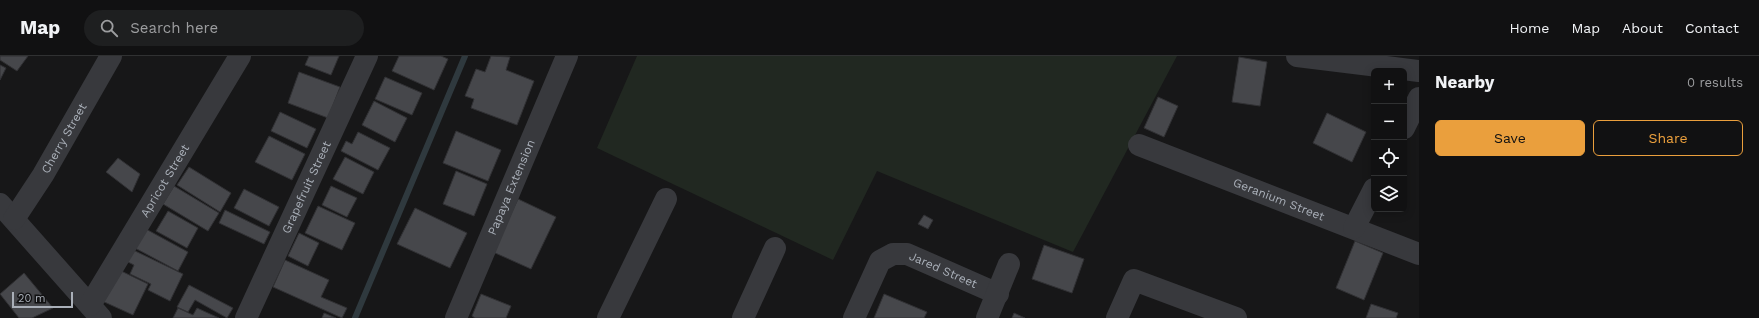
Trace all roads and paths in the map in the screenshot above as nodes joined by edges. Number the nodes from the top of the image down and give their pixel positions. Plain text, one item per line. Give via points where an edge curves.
1 (111, 56) edge
2 (240, 56) edge
3 (367, 56) edge
4 (567, 56) edge
5 (1297, 56) edge
6 (1419, 71) edge
7 (1419, 98) edge
8 (1407, 122) edge
9 (1139, 145) dead end
10 (1371, 195) edge
11 (666, 199) dead end
12 (7, 212) edge
13 (1354, 228) junction
14 (775, 248) dead end
15 (1419, 254) edge
16 (1009, 264) dead end
17 (998, 294) junction
18 (95, 311) edge
19 (246, 318) edge
20 (456, 318) edge
21 (608, 318) edge
22 (743, 318) edge
23 (854, 318) edge
24 (987, 318) edge
25 (1117, 318) edge
26 (1236, 318) edge

1 - 12 street, Cherry Street via 43,175
2 - 18 street, Apricot Street
3 - 19 street, Grapefruit Street
4 - 20 street, Papaya Extension
5 - 6 street
7 - 8 street
9 - 13 street, Geranium Street
10 - 13 street
11 - 21 street
12 - 18 street
13 - 15 street, Geranium Street
14 - 22 street
16 - 17 street
17 - 23 street, Jared Street via 907,254 893,254 880,261
17 - 24 street
25 - 26 street via 1134,280

